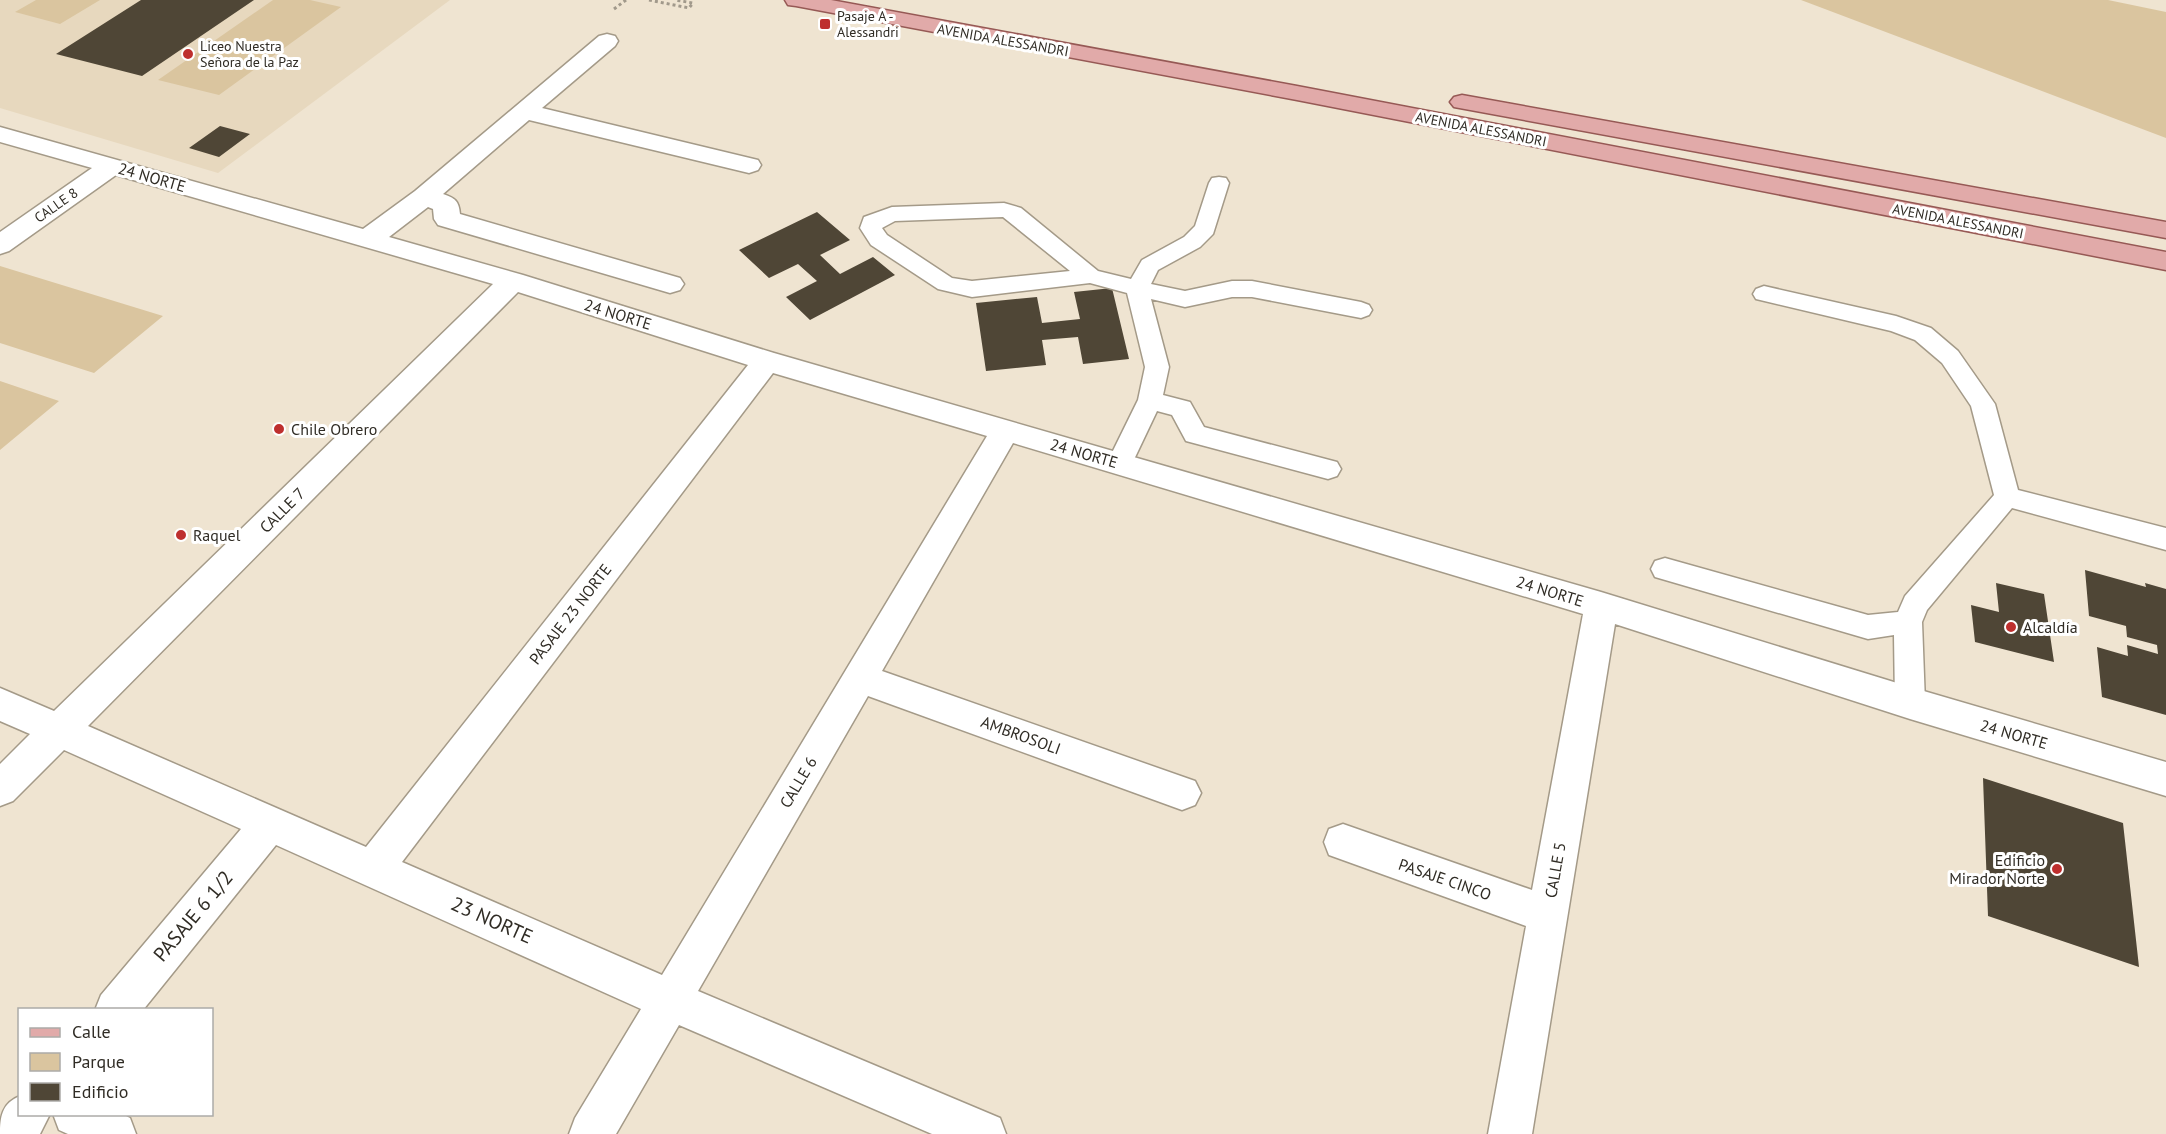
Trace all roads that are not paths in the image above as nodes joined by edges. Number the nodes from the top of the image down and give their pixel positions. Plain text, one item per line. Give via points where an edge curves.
1 (796, 0) edge
2 (898, 0) edge
3 (607, 41) dead end
4 (522, 111) junction
5 (0, 134) edge
6 (749, 165) dead end
7 (112, 166) junction
8 (1219, 183) dead end
9 (424, 197) junction
10 (2166, 230) edge
11 (368, 239) junction
12 (0, 245) edge
13 (2166, 261) edge
14 (1090, 276) junction
15 (513, 281) junction
16 (670, 284) dead end
17 (1137, 288) junction
18 (1764, 294) dead end
19 (1361, 310) dead end
20 (766, 361) junction
21 (1150, 400) junction
22 (1005, 431) junction
23 (1119, 463) junction
24 (1328, 469) dead end
25 (2007, 498) junction
26 (2166, 539) edge
27 (1665, 569) dead end
28 (1601, 606) junction
29 (1908, 622) junction
30 (860, 678) junction
31 (0, 704) edge
32 (1910, 704) junction
33 (59, 730) junction
34 (2166, 779) edge
35 (0, 789) edge
36 (1182, 793) dead end
37 (270, 823) junction
38 (1343, 842) dead end
39 (374, 868) junction
40 (1548, 915) junction
41 (670, 1000) junction
42 (118, 1008) edge
43 (26, 1116) edge
44 (79, 1116) edge
45 (12, 1134) edge
46 (114, 1134) edge
47 (591, 1134) edge
48 (984, 1134) edge
49 (1510, 1134) edge

1 - 13 main road, AVENIDA ALESSANDRI
2 - 10 main road, AVENIDA ALESSANDRI
3 - 4 street
4 - 6 street
4 - 9 street
5 - 7 street, 24 NORTE
7 - 11 street, 24 NORTE
7 - 12 street, CALLE 8
8 - 17 lane via 1205,229 1192,242 1150,265
9 - 11 street
9 - 16 street via 446,204 447,219
11 - 15 street, 24 NORTE
14 - 14 lane via 958,288 879,240 871,228 872,222 892,214 1004,210 1014,213
14 - 17 lane
15 - 20 street, 24 NORTE
15 - 33 street, CALLE 7
17 - 19 lane via 1185,299 1252,289
17 - 21 lane via 1157,368
18 - 25 lane via 1896,324 1923,334 1950,357 1983,404
20 - 22 street, 24 NORTE
20 - 39 street, PASAJE 23 NORTE
21 - 23 lane
21 - 24 lane via 1181,408 1195,434
22 - 23 street, 24 NORTE
22 - 30 street, CALLE 6
23 - 28 street, 24 NORTE
25 - 26 lane
25 - 29 lane via 1928,587
27 - 29 lane via 1869,627
28 - 32 street, 24 NORTE
28 - 40 street, CALLE 5
29 - 32 lane
30 - 36 street, AMBROSOLI
30 - 41 street, CALLE 6
31 - 33 street, 23 NORTE
32 - 34 street, 24 NORTE
33 - 35 street, CALLE 7
33 - 37 street, 23 NORTE
37 - 39 street, 23 NORTE
37 - 42 street, PASAJE 6 1/2
38 - 40 street, PASAJE CINCO
39 - 41 street, 23 NORTE
40 - 49 street, CALLE 5
41 - 47 street, CALLE 6
41 - 48 street, 23 NORTE
43 - 45 street
44 - 46 street

